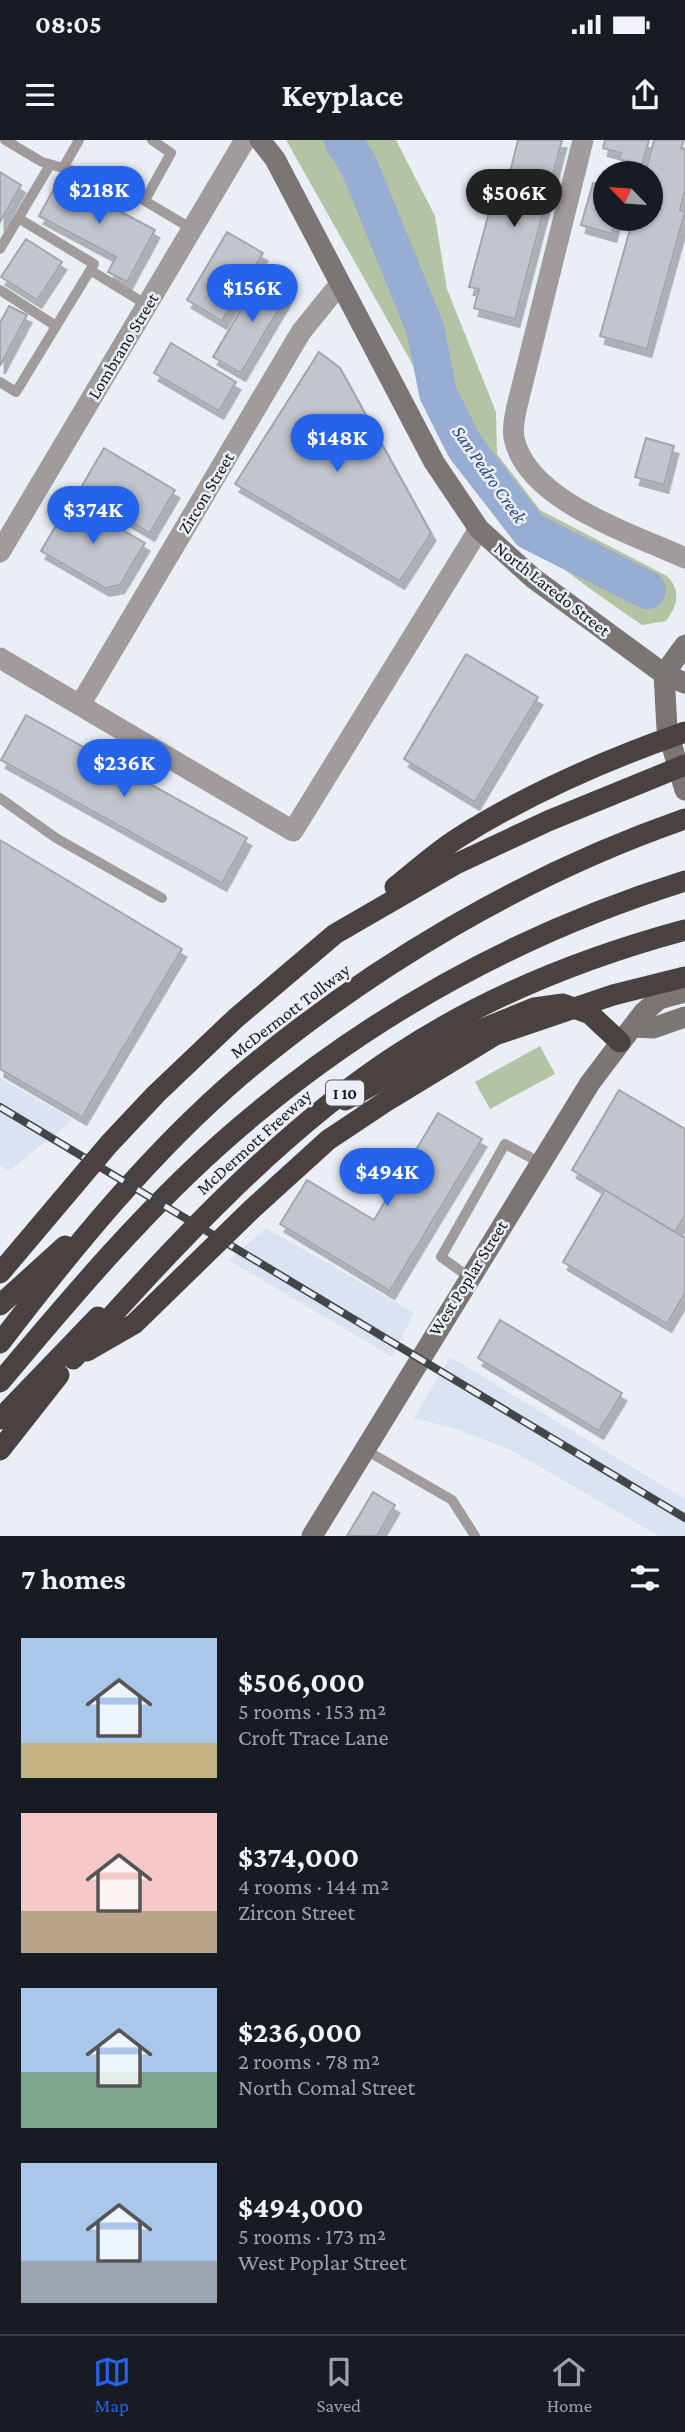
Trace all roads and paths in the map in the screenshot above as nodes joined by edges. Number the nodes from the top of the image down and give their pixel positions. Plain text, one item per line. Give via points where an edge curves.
1 (5, 140) edge
2 (79, 140) edge
3 (152, 140) edge
4 (245, 140) edge
5 (260, 140) edge
6 (583, 140) edge
7 (50, 164) junction
8 (63, 168) junction
9 (145, 200) junction
10 (18, 218) junction
11 (192, 229) junction
12 (0, 249) edge
13 (90, 270) junction
14 (339, 285) junction
15 (0, 290) edge
16 (147, 305) junction
17 (56, 326) junction
18 (0, 382) edge
19 (479, 529) junction
20 (0, 552) edge
21 (685, 558) edge
22 (685, 645) edge
23 (0, 658) edge
24 (664, 674) junction
25 (685, 683) edge
26 (80, 705) junction
27 (685, 732) edge
28 (685, 765) edge
29 (685, 790) edge
30 (0, 798) edge
31 (685, 819) edge
32 (685, 881) edge
33 (162, 898) dead end
34 (685, 930) edge
35 (335, 934) junction
36 (685, 977) edge
37 (685, 992) edge
38 (685, 1017) edge
39 (627, 1035) junction
40 (541, 1163) junction
41 (134, 1183) junction
42 (0, 1273) edge
43 (469, 1277) junction
44 (0, 1306) edge
45 (0, 1343) edge
46 (73, 1359) junction
47 (0, 1381) edge
48 (0, 1419) edge
49 (364, 1449) junction
50 (0, 1450) edge
51 (312, 1536) edge
52 (475, 1536) edge

1 - 7 lane
2 - 8 lane
3 - 9 lane via 172,153
4 - 11 street, Lombrano Street
5 - 14 main road, North Laredo Street via 275,159
6 - 21 street via 514,438 544,487
7 - 8 lane
7 - 10 lane
8 - 9 lane via 113,181
9 - 11 lane
10 - 12 lane
10 - 13 lane via 94,264
11 - 16 street, Lombrano Street
13 - 16 lane
13 - 17 lane
14 - 19 main road, North Laredo Street via 435,462
14 - 26 street, Zircon Street via 301,332
15 - 17 lane
16 - 20 street, Lombrano Street
17 - 18 lane via 16,391
19 - 24 main road, North Laredo Street via 533,578
19 - 26 street via 293,831
22 - 24 main road
23 - 26 street
24 - 25 main road, North Laredo Street
24 - 29 main road via 667,729
27 - 35 highway, bridge via 601,763 503,811 455,840
28 - 35 highway, bridge via 456,864
30 - 33 lane via 56,838
31 - 41 highway, McDermott Tollway via 574,864 486,908 333,1002 240,1077
32 - 47 highway via 620,902 512,949 412,1000 349,1043 235,1131 104,1260
34 - 46 highway, McDermott Freeway / I 10, bridge via 607,954 512,992 396,1055 317,1114 206,1217
35 - 42 highway, bridge via 156,1094
36 - 46 highway, bridge via 613,995 495,1035 385,1101 328,1140 134,1324
37 - 39 main road, West Poplar Street via 659,999
38 - 39 main road
39 - 40 main road, West Poplar Street via 590,1083
39 - 48 highway via 563,1004 534,1008 453,1041 338,1104 245,1172
40 - 43 main road, West Poplar Street
40 - 43 lane via 505,1144 441,1256
41 - 44 highway
41 - 45 highway, McDermott Tollway
43 - 49 main road, West Poplar Street
46 - 50 highway, McDermott Freeway / I 10
49 - 51 main road, West Poplar Street
49 - 52 lane via 452,1500

